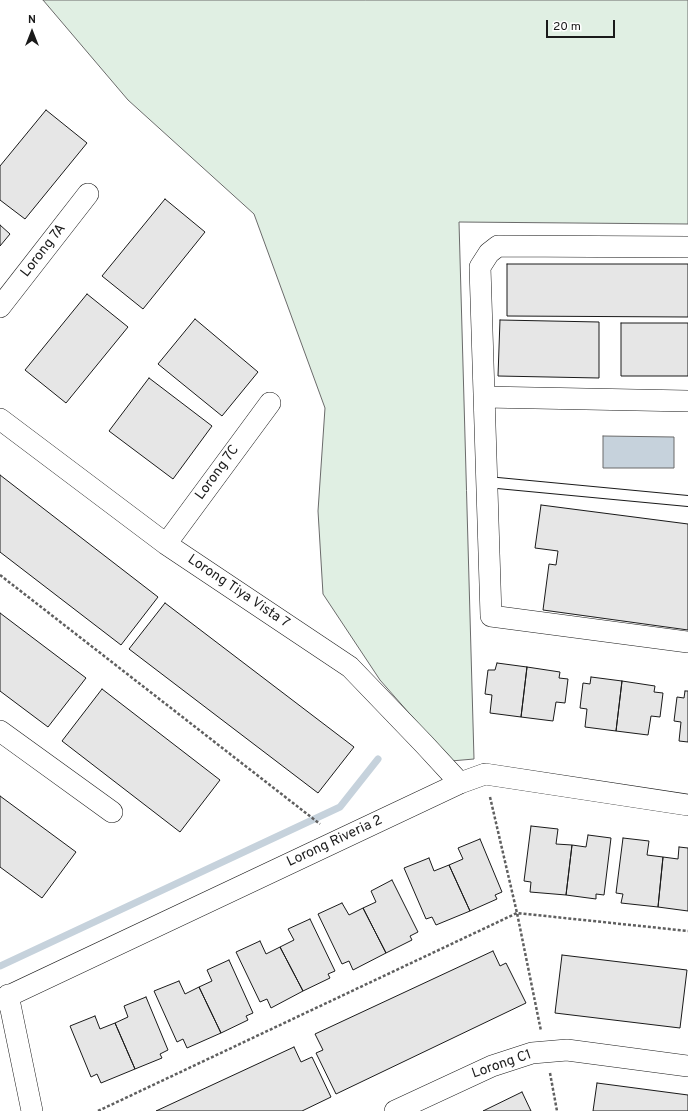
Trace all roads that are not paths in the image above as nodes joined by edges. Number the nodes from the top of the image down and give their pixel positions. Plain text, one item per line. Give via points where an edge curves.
1 (88, 194) dead end
2 (688, 248) edge
3 (0, 307) edge
4 (484, 397) junction
5 (688, 401) edge
6 (270, 403) dead end
7 (0, 419) edge
8 (487, 482) junction
9 (688, 501) edge
10 (166, 544) junction
11 (688, 642) edge
12 (0, 731) edge
13 (460, 783) junction
14 (688, 805) edge
15 (112, 812) dead end
16 (4, 997) edge
17 (688, 1066) edge
18 (32, 1111) edge
19 (395, 1111) edge

1 - 3 street, Lorong 7A
2 - 4 street via 498,246 489,253 480,267
4 - 5 street
4 - 8 street
6 - 10 street, Lorong 7C
7 - 10 street, Lorong Tiya Vista 7
8 - 9 lane
8 - 11 street via 491,616
10 - 13 street, Lorong Tiya Vista 7 via 350,667
12 - 15 street
13 - 14 street, Lorong Riveria 2 via 485,774
13 - 16 street, Lorong Riveria 2
16 - 18 street
17 - 19 street, Lorong C1 via 566,1050 532,1053 492,1066

